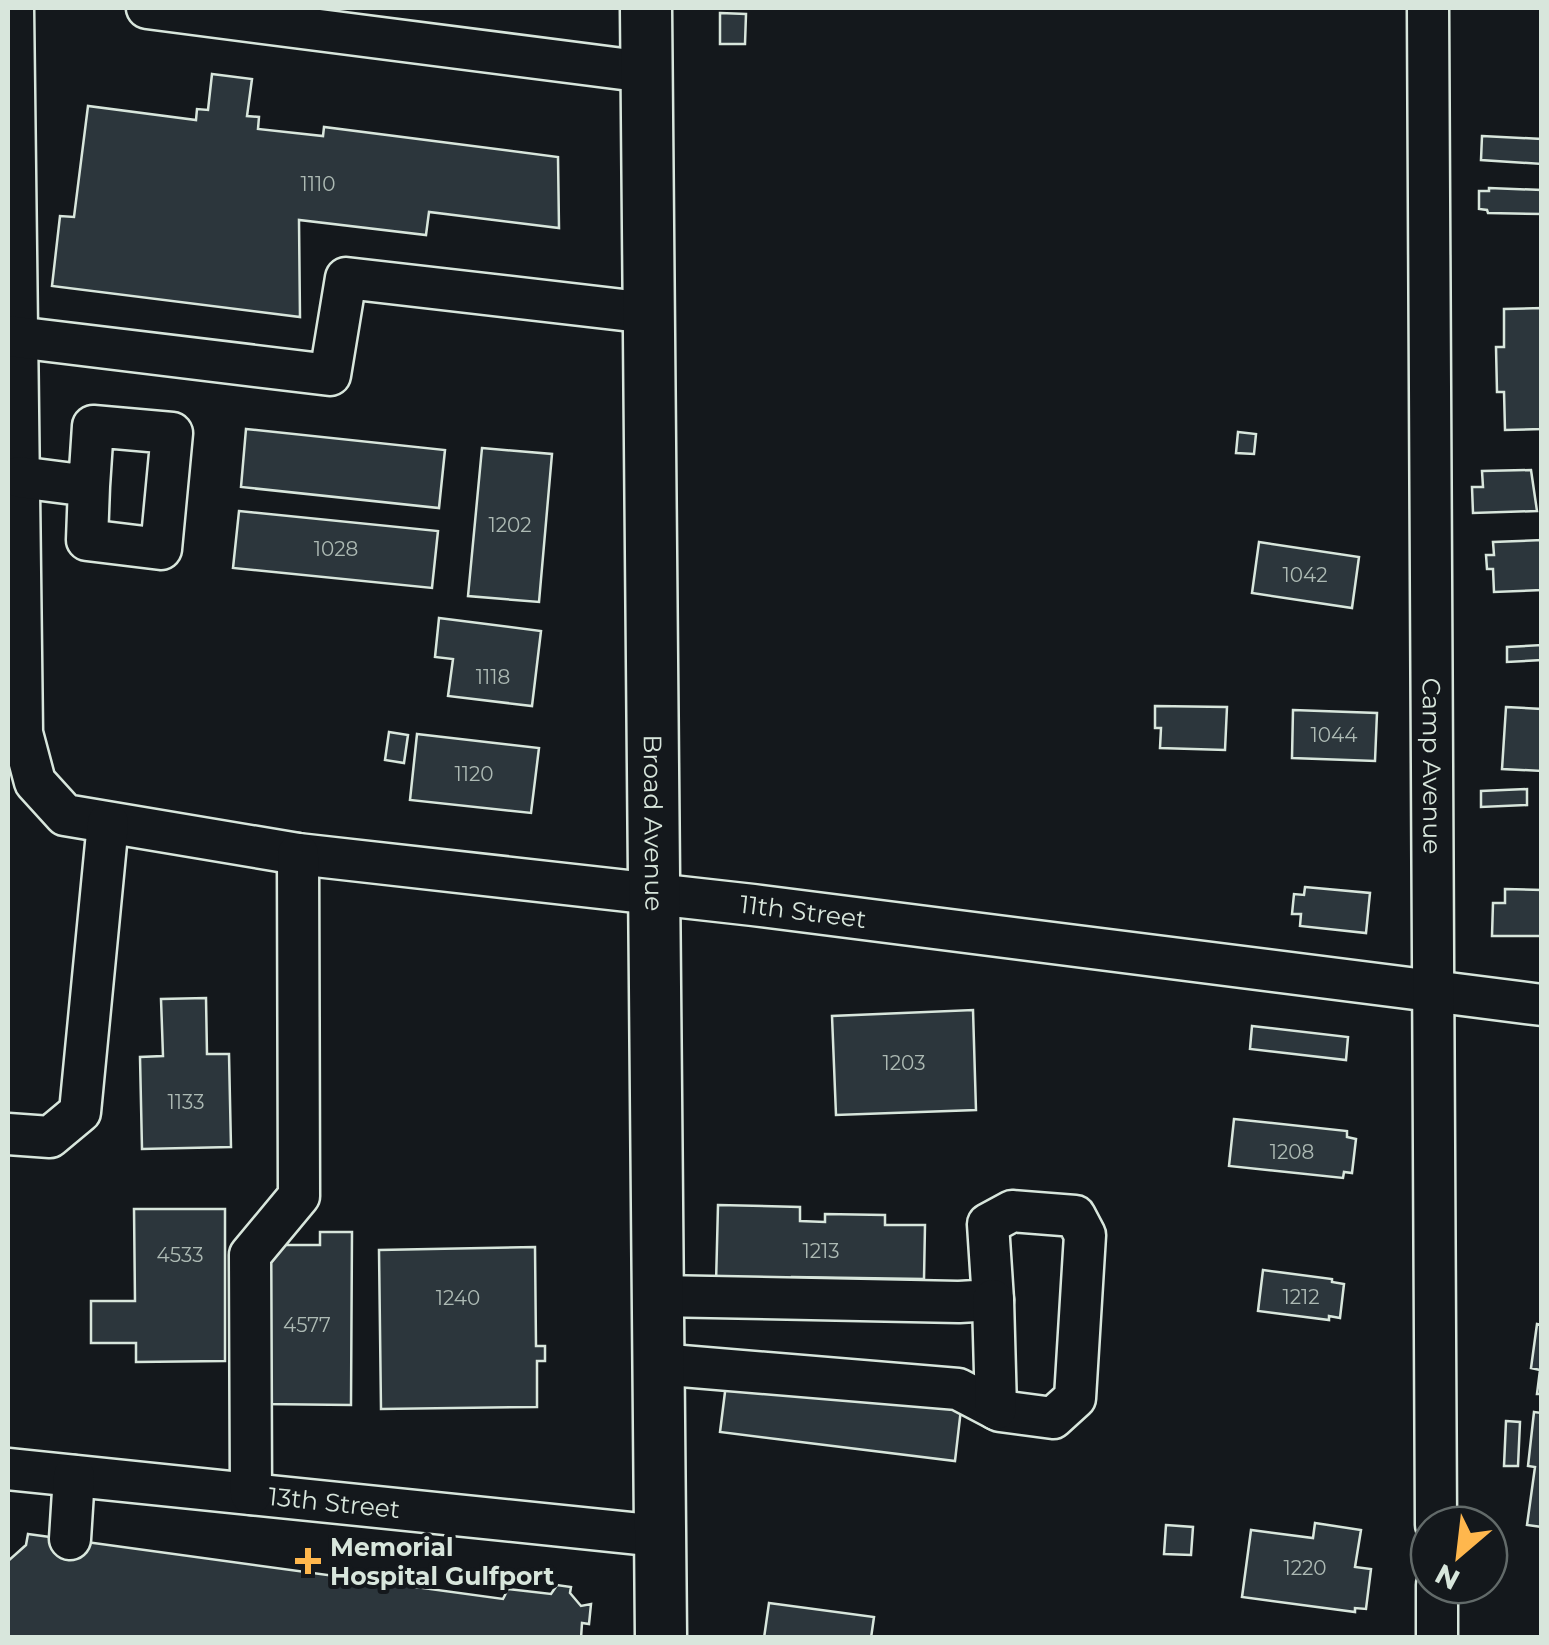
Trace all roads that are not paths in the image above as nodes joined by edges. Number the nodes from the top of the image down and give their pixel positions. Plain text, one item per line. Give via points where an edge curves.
1 (12, 8) edge
2 (147, 8) edge
3 (646, 8) edge
4 (1428, 8) edge
5 (646, 72) junction
6 (11, 143) edge
7 (649, 313) junction
8 (12, 336) edge
9 (19, 477) junction
10 (89, 486) dead end
11 (15, 749) edge
12 (108, 822) junction
13 (298, 854) junction
14 (655, 895) junction
15 (1432, 990) junction
16 (1542, 1005) edge
17 (8, 1134) edge
18 (658, 1296) junction
19 (992, 1300) junction
20 (658, 1364) junction
21 (996, 1409) junction
22 (8, 1469) edge
23 (74, 1476) junction
24 (251, 1494) junction
25 (1436, 1505) edge
26 (659, 1536) junction
27 (70, 1539) dead end
28 (1436, 1605) edge
29 (660, 1638) edge
30 (1437, 1638) edge

1 - 6 street
2 - 5 street
3 - 5 main road, Broad Avenue
4 - 15 street, Camp Avenue
5 - 7 main road, Broad Avenue
6 - 8 street
7 - 8 street via 346,278 330,375
7 - 14 main road, Broad Avenue
8 - 9 street
9 - 10 street
9 - 11 street
11 - 12 street, 11th Street via 64,815
12 - 13 street, 11th Street
12 - 17 street via 80,1112 50,1137
13 - 14 street, 11th Street
13 - 24 street via 299,1196 250,1256
14 - 15 street, 11th Street
14 - 18 main road, Broad Avenue
15 - 16 street, 11th Street
15 - 25 street, Camp Avenue
18 - 19 street
18 - 20 main road, Broad Avenue
19 - 21 street
19 - 21 street via 988,1224 1012,1211 1075,1216 1085,1235 1074,1398 1053,1418
20 - 21 street via 958,1388
20 - 26 main road, Broad Avenue
22 - 23 street, 13th Street
23 - 24 street, 13th Street
23 - 27 street
24 - 26 street, 13th Street
26 - 29 main road, Broad Avenue
28 - 30 street

